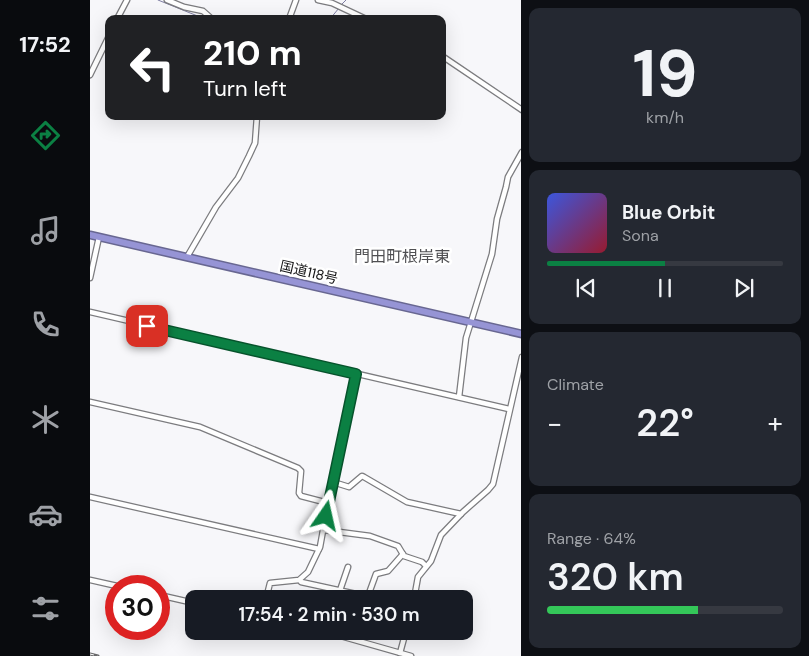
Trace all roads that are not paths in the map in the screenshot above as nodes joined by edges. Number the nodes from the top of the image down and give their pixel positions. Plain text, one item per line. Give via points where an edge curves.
1 (127, 0) edge
2 (167, 0) edge
3 (296, 0) edge
4 (318, 0) edge
5 (333, 2) edge
6 (119, 15) edge
7 (208, 15) edge
8 (290, 15) edge
9 (358, 15) edge
10 (105, 44) edge
11 (446, 59) edge
12 (90, 74) edge
13 (521, 109) edge
14 (257, 120) edge
15 (521, 154) edge
16 (90, 235) edge
17 (99, 237) junction
18 (187, 257) junction
19 (90, 278) edge
20 (90, 312) edge
21 (470, 322) junction
22 (521, 334) edge
23 (521, 361) edge
24 (356, 374) junction
25 (458, 397) junction
26 (90, 402) edge
27 (509, 409) junction
28 (333, 482) junction
29 (90, 497) edge
30 (328, 503) junction
31 (461, 514) junction
32 (324, 530) junction
33 (319, 550) junction
34 (403, 554) junction
35 (426, 566) junction
36 (348, 567) dead end
37 (90, 580) edge
38 (300, 580) junction
39 (105, 583) edge
40 (268, 590) edge
41 (340, 590) joint
42 (370, 590) edge
43 (416, 590) edge
44 (170, 598) edge
45 (185, 601) edge
46 (354, 640) edge
47 (404, 640) edge
48 (400, 653) junction
49 (411, 656) edge

1 - 6 street
2 - 7 street
3 - 8 street
4 - 5 street
5 - 9 street
10 - 12 street
11 - 13 street
14 - 18 street via 254,143 238,178 216,207
15 - 21 street via 508,177 496,219 492,254
16 - 17 highway, 国道118号
17 - 18 highway, 国道118号
17 - 19 street
18 - 21 highway, 国道118号
20 - 24 street
21 - 22 highway, 国道118号
21 - 25 street
23 - 27 street
24 - 25 street
24 - 28 street
25 - 27 street
26 - 30 street via 200,427 230,438 298,468 301,471 301,496
27 - 31 street via 492,484
28 - 30 street
28 - 31 street via 349,487 362,476 407,502
29 - 33 street
30 - 32 street
31 - 35 street via 441,535
32 - 33 street
32 - 34 street via 370,536 398,546
33 - 38 street
34 - 35 street
34 - 42 street via 388,571 376,574
35 - 43 street via 418,577
36 - 41 street
37 - 39 street
38 - 40 street via 270,583
38 - 41 street
44 - 45 street
46 - 48 street
47 - 48 street
48 - 49 street

